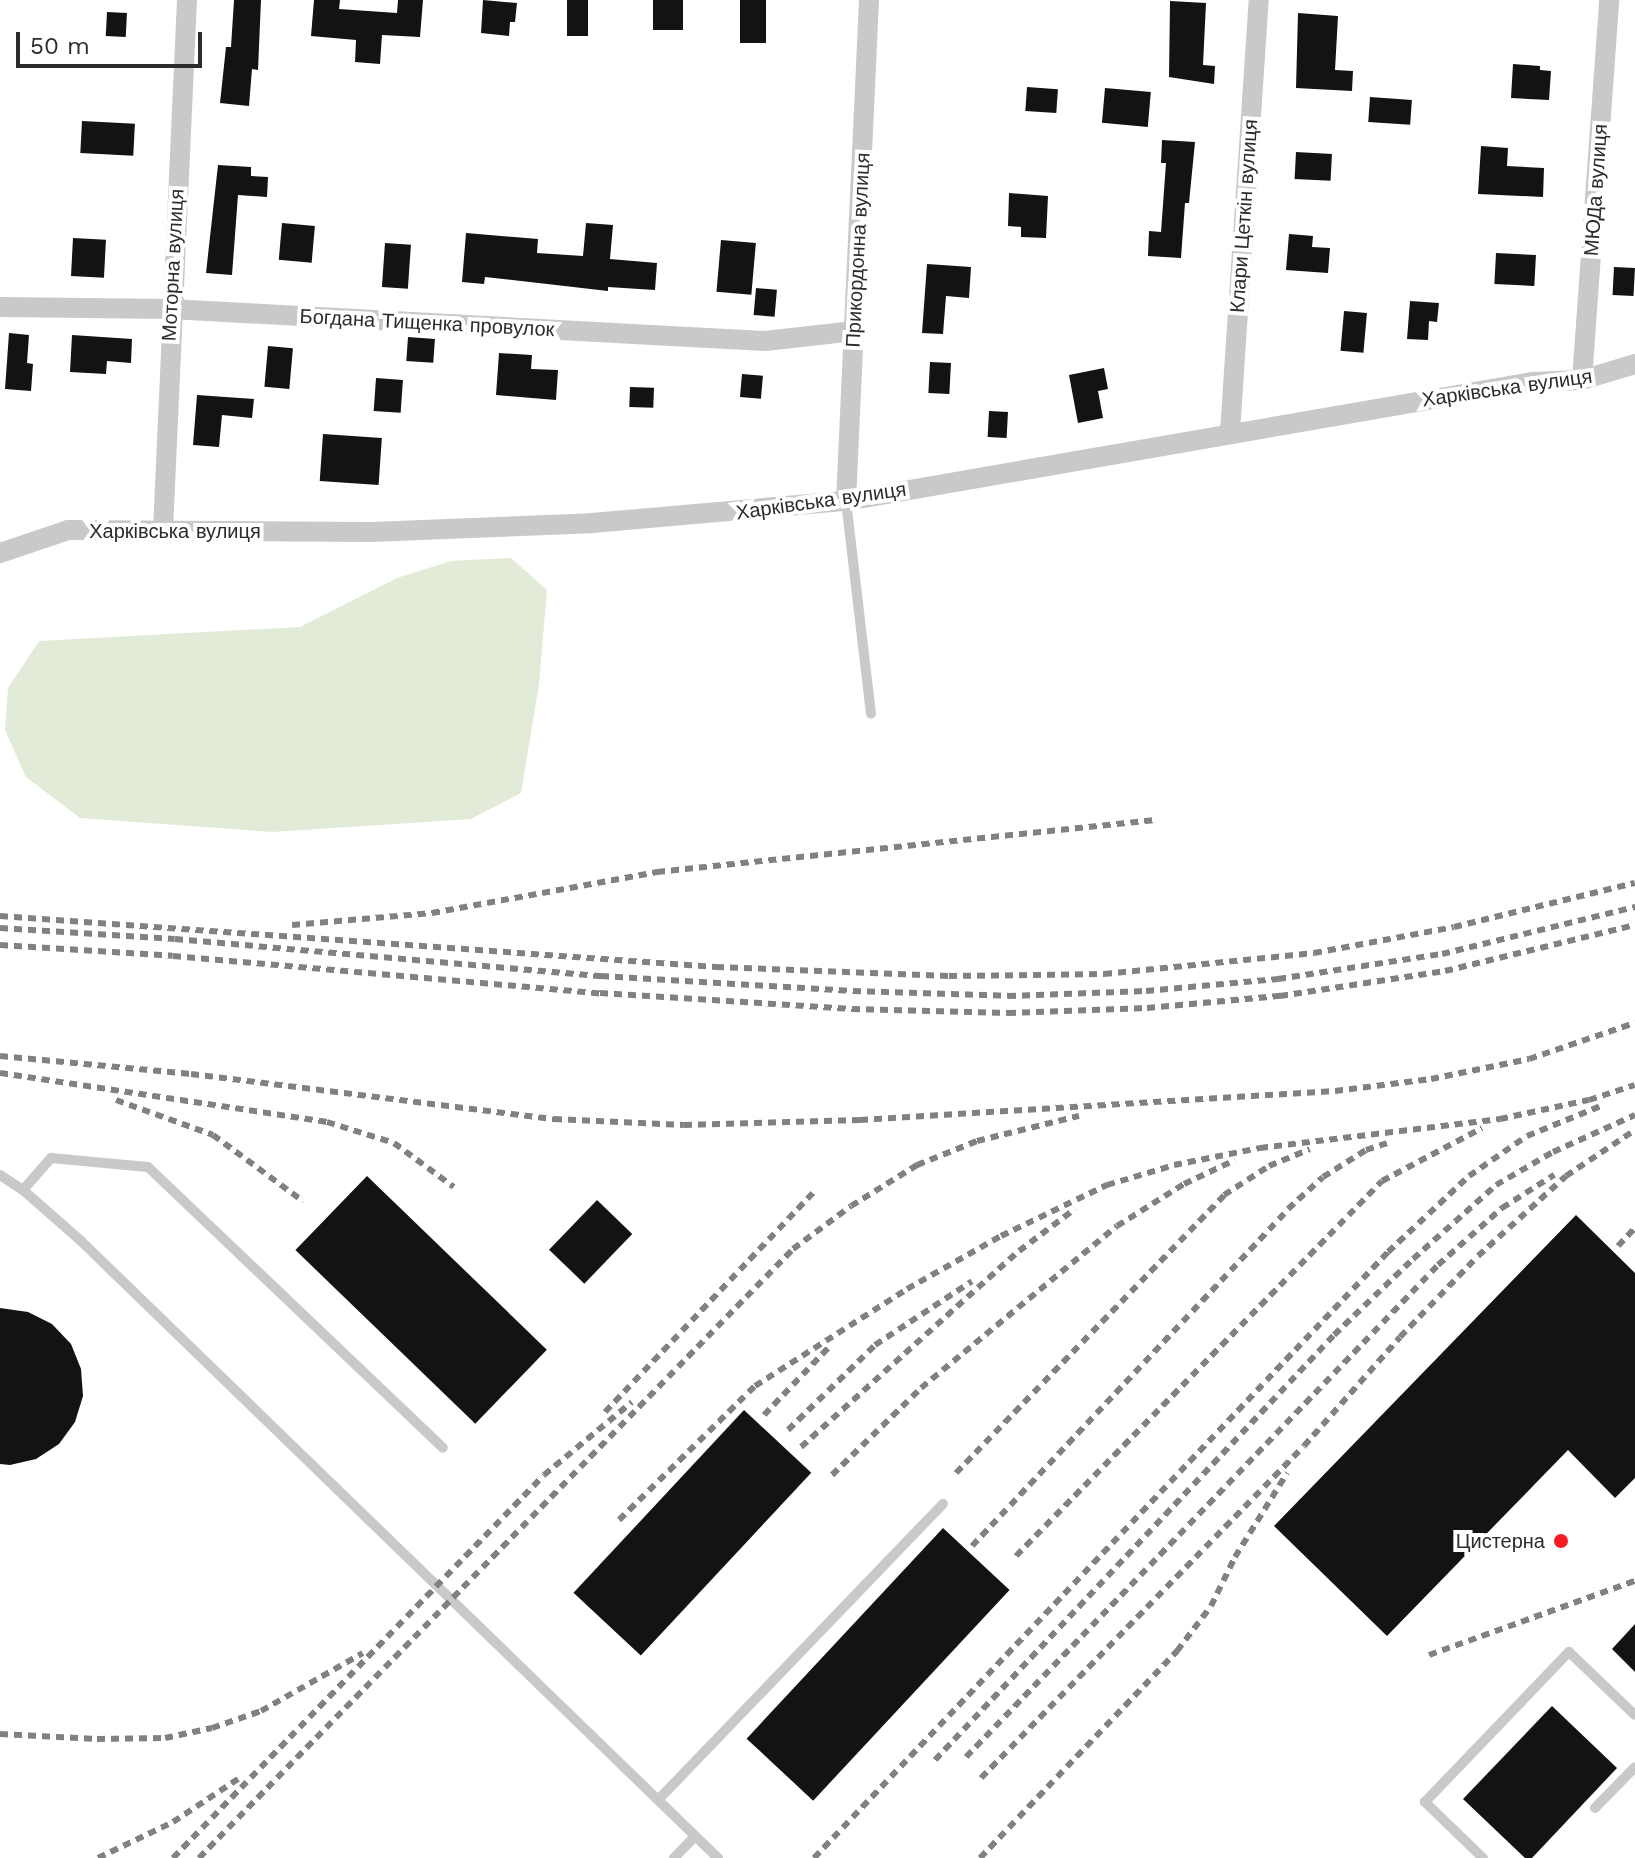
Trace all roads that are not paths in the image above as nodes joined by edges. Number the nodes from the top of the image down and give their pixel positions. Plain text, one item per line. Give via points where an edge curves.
1 (187, 0) edge
2 (869, 0) edge
3 (1259, 0) edge
4 (1609, 0) edge
5 (0, 307) edge
6 (170, 309) junction
7 (854, 331) junction
8 (1635, 364) edge
9 (1582, 380) junction
10 (1230, 432) junction
11 (846, 501) junction
12 (163, 530) junction
13 (0, 553) edge
14 (871, 714) dead end
15 (0, 1175) edge
16 (23, 1190) junction
17 (443, 1448) dead end
18 (943, 1504) dead end
19 (1635, 1715) edge
20 (1635, 1767) edge
21 (658, 1800) junction
22 (1595, 1808) dead end
23 (695, 1836) junction
24 (674, 1858) edge
25 (718, 1858) edge
26 (1483, 1858) edge

1 - 6 street, Моторна вулиця
2 - 7 street, Прикордонна вулиця
3 - 10 street, Клари Цеткін вулиця
4 - 9 street, МЮДа вулиця
5 - 6 street, Богдана Тищенка провулок
6 - 7 street, Богдана Тищенка провулок via 765,341
6 - 12 street, Моторна вулиця
7 - 11 street, Прикордонна вулиця
8 - 9 street, Харківська вулиця
9 - 10 street, Харківська вулиця via 1532,382
10 - 11 street, Харківська вулиця
11 - 12 street, Харківська вулиця via 577,524 372,532
11 - 14 lane
12 - 13 street, Харківська вулиця via 68,530
15 - 16 lane
16 - 17 lane via 51,1158 148,1167
16 - 21 lane
18 - 21 lane
19 - 26 lane via 1569,1652 1425,1802
20 - 22 lane
21 - 23 lane
23 - 24 lane
23 - 25 lane

